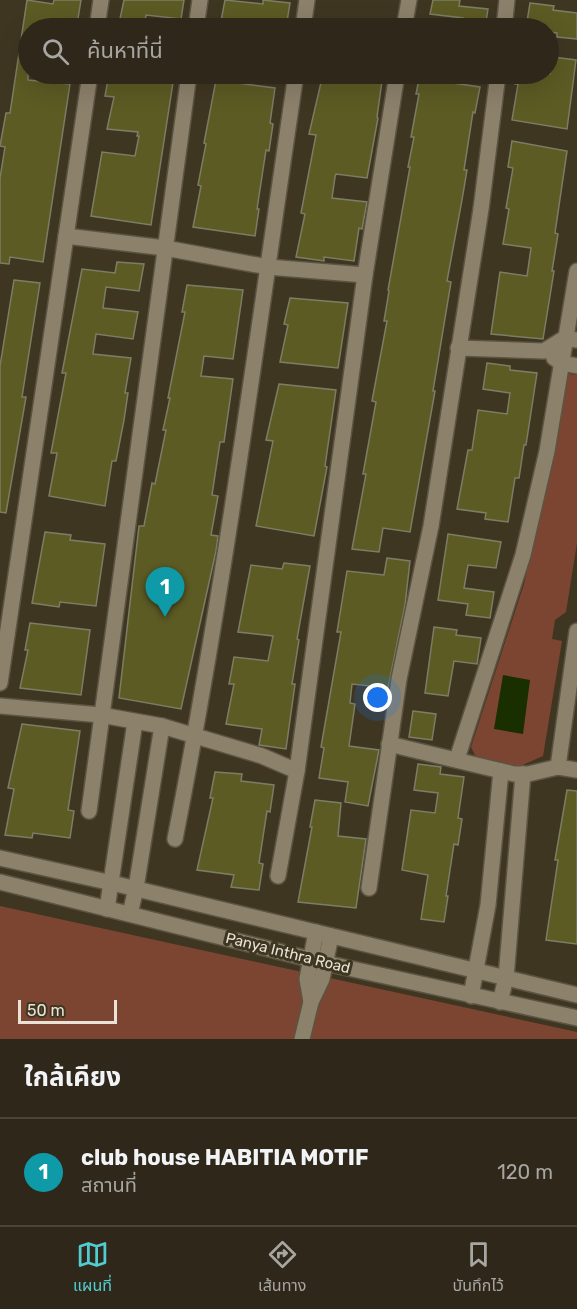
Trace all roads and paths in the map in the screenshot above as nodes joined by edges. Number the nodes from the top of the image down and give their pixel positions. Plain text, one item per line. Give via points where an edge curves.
1 (101, 0) edge
2 (200, 0) edge
3 (307, 0) edge
4 (409, 0) edge
5 (507, 0) edge
6 (98, 18) edge
7 (197, 18) edge
8 (304, 18) edge
9 (406, 18) edge
10 (505, 18) edge
11 (89, 84) edge
12 (188, 84) edge
13 (295, 84) edge
14 (395, 84) edge
15 (497, 84) edge
16 (66, 236) junction
17 (165, 248) junction
18 (268, 267) junction
19 (577, 271) edge
20 (365, 275) junction
21 (571, 339) edge
22 (458, 348) junction
23 (544, 351) junction
24 (561, 363) junction
25 (577, 366) edge
26 (577, 631) edge
27 (0, 683) edge
28 (0, 706) edge
29 (101, 715) junction
30 (135, 722) junction
31 (162, 726) junction
32 (196, 736) junction
33 (389, 744) junction
34 (458, 759) junction
35 (558, 767) junction
36 (577, 770) edge
37 (297, 771) junction
38 (501, 771) junction
39 (523, 774) junction
40 (89, 811) dead end
41 (176, 839) dead end
42 (0, 858) edge
43 (493, 861) junction
44 (515, 862) junction
45 (278, 876) dead end
46 (0, 882) edge
47 (112, 883) junction
48 (136, 888) junction
49 (369, 888) dead end
50 (107, 909) junction
51 (130, 914) junction
52 (324, 934) junction
53 (310, 959) junction
54 (325, 963) junction
55 (476, 971) junction
56 (506, 978) junction
57 (577, 995) edge
58 (471, 996) junction
59 (311, 1002) junction
60 (500, 1002) junction
61 (577, 1018) edge
62 (302, 1039) edge

1 - 6 street
2 - 7 street
3 - 8 street
4 - 9 street
5 - 10 street
11 - 16 street
12 - 17 street
13 - 18 street
14 - 20 street
15 - 22 street
16 - 17 street
16 - 27 street
17 - 18 street
17 - 29 street
18 - 20 street
18 - 32 street
19 - 21 street
20 - 37 street
21 - 23 street
21 - 24 street
22 - 23 street
22 - 33 street
23 - 24 street
24 - 25 street
24 - 34 street via 547,451 523,555
26 - 35 street
28 - 29 street
29 - 30 street
29 - 40 street
30 - 31 street
30 - 47 street
31 - 32 street
31 - 48 street
32 - 37 street
32 - 41 street
33 - 34 street
33 - 49 street
34 - 38 street
35 - 36 street
35 - 39 street
37 - 45 street
38 - 39 street
38 - 43 street
39 - 44 street
42 - 47 street, Panya Inthra Road
43 - 44 street
43 - 55 street
44 - 56 street
46 - 50 street, Panya Inthra Road
47 - 48 street, Panya Inthra Road
47 - 50 street
48 - 51 street
48 - 52 street, Panya Inthra Road
50 - 51 street, Panya Inthra Road
51 - 53 street, Panya Inthra Road
52 - 53 street
52 - 54 street
52 - 55 street, Panya Inthra Road
53 - 54 street, Panya Inthra Road
53 - 59 street via 307,979
54 - 58 street, Panya Inthra Road
54 - 59 street
55 - 56 street, Panya Inthra Road
55 - 58 street
56 - 57 street, Panya Inthra Road
56 - 60 street
58 - 60 street, Panya Inthra Road
59 - 62 street
60 - 61 street, Panya Inthra Road

